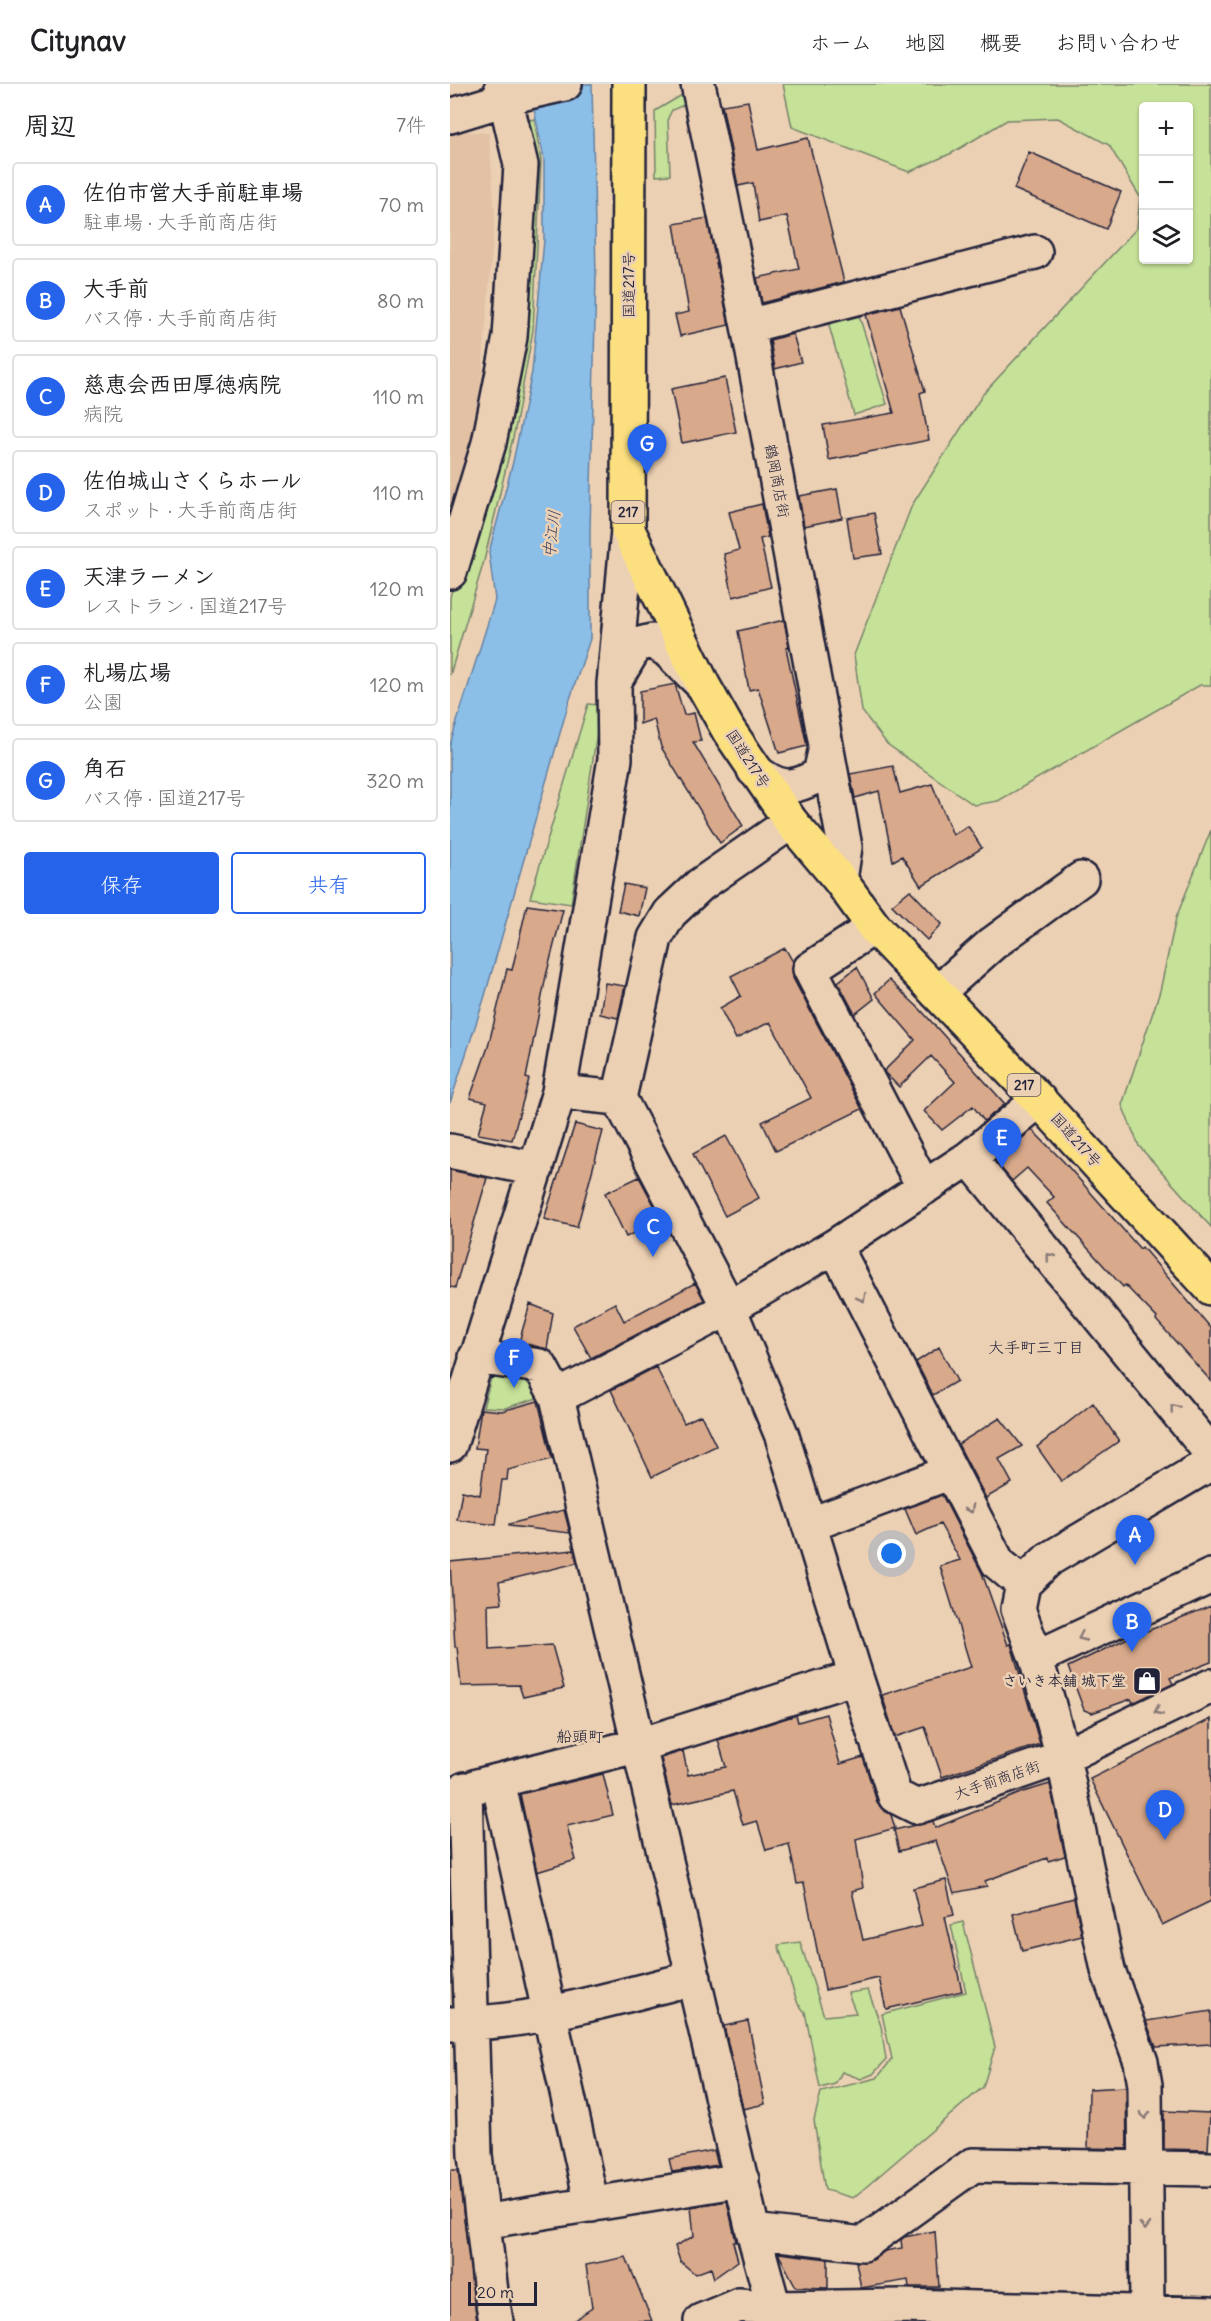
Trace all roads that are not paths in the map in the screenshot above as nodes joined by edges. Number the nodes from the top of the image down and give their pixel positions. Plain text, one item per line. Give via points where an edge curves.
1 (565, 84) edge
2 (629, 84) edge
3 (698, 84) edge
4 (511, 92) edge
5 (450, 116) edge
6 (1035, 252) dead end
7 (748, 326) junction
8 (628, 530) junction
9 (450, 572) edge
10 (614, 684) junction
11 (703, 685) junction
12 (826, 747) junction
13 (754, 770) junction
14 (791, 822) junction
15 (1081, 879) dead end
16 (840, 880) junction
17 (874, 927) junction
18 (937, 993) junction
19 (559, 1092) junction
20 (620, 1098) junction
21 (1039, 1100) junction
22 (461, 1152) edge
23 (969, 1158) junction
24 (536, 1169) junction
25 (924, 1188) junction
26 (835, 1246) junction
27 (1211, 1288) edge
28 (729, 1308) junction
29 (476, 1357) junction
30 (557, 1397) junction
31 (450, 1445) edge
32 (1211, 1453) edge
33 (1211, 1463) edge
34 (951, 1472) junction
35 (810, 1525) junction
36 (1211, 1576) edge
37 (1023, 1584) junction
38 (1036, 1658) junction
39 (856, 1677) junction
40 (1211, 1686) edge
41 (640, 1745) junction
42 (1063, 1757) junction
43 (498, 1781) junction
44 (458, 1790) edge
45 (694, 1978) junction
46 (551, 2013) junction
47 (460, 2024) edge
48 (462, 2157) edge
49 (1144, 2167) junction
50 (1211, 2169) edge
51 (742, 2180) junction
52 (592, 2205) junction
53 (483, 2222) junction
54 (753, 2230) junction
55 (904, 2313) edge
56 (756, 2314) edge
57 (1211, 2314) edge
58 (1054, 2315) edge
59 (1158, 2315) edge
60 (496, 2321) edge
61 (701, 2321) edge

1 - 4 street
2 - 8 highway, 国道217号 / 217
3 - 7 street, 鶴岡商店街
4 - 5 street
4 - 9 street via 521,165 510,337 489,443
6 - 7 street
7 - 12 street, 鶴岡商店街
8 - 10 street
8 - 11 highway, 国道217号 / 217
10 - 11 street via 636,645 652,641
10 - 19 street via 615,759
11 - 13 highway, 国道217号 / 217
12 - 13 street via 820,774 807,782 773,785
12 - 16 street, 鶴岡商店街 via 845,847
13 - 14 highway, 国道217号 / 217
14 - 16 highway, 国道217号 / 217
14 - 20 street via 700,885 670,913 655,938
15 - 18 street via 992,944
16 - 17 highway, 国道217号 / 217
17 - 18 highway, 国道217号 / 217
17 - 25 street via 810,969
18 - 21 highway, 国道217号 / 217
19 - 20 street
19 - 24 street
20 - 28 street, 大手前商店街
21 - 23 street
21 - 27 highway, 国道217号 / 217
22 - 24 street
23 - 25 street
32 -> 23 street
24 - 29 street
25 - 26 street
26 - 28 street
26 -> 34 street
28 - 30 street
28 - 35 street, 大手前商店街 via 782,1436
29 - 30 street via 540,1366
29 - 31 street
30 - 41 street
33 - 37 street via 1049,1559
34 - 35 street
34 -> 37 street via 998,1563
35 - 39 street, 大手前商店街
36 -> 38 street
37 - 38 street via 1018,1609
38 - 42 street
39 - 41 street
39 - 42 street, 大手前商店街 via 895,1796 917,1807
40 -> 42 street, 大手前商店街
41 - 43 street
41 - 45 street
42 -> 49 street via 1108,1970 1141,2062 1145,2085
43 - 44 street
43 - 46 street
44 - 47 street
45 - 46 street
45 - 51 street
46 - 47 street
46 - 52 street
47 - 48 street
48 - 53 street
49 - 50 street
49 - 54 street via 973,2165 863,2244
49 -> 59 street
51 - 52 street
51 - 54 street
52 - 53 street
53 - 60 street
54 - 56 street
55 - 56 street
55 - 58 street
56 - 61 street
57 - 59 street
58 - 59 street

